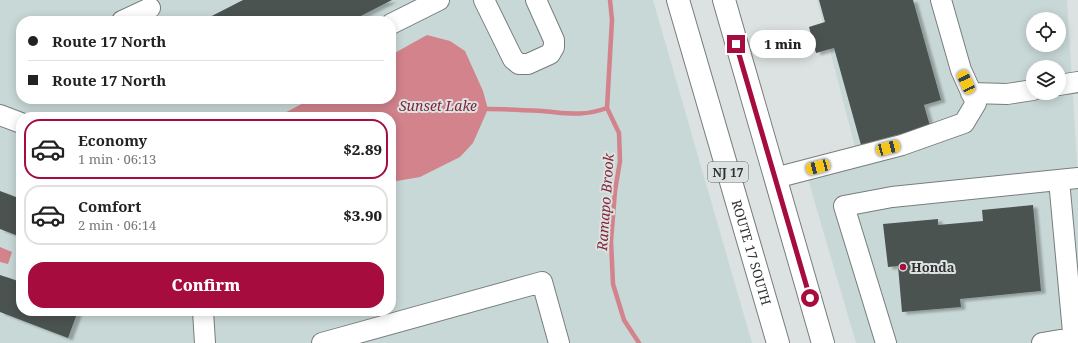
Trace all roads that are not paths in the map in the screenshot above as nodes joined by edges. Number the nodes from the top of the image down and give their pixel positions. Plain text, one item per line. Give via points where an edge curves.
1 (439, 0) edge
2 (484, 0) edge
3 (536, 0) edge
4 (678, 0) edge
5 (724, 0) edge
6 (941, 0) edge
7 (150, 10) edge
8 (135, 16) edge
9 (396, 22) edge
10 (1078, 82) edge
11 (1066, 84) edge
12 (1026, 91) edge
13 (971, 93) junction
14 (0, 115) edge
15 (16, 121) edge
16 (775, 178) junction
17 (1069, 179) edge
18 (203, 316) edge
19 (1075, 340) edge
20 (205, 343) edge
21 (322, 343) edge
22 (558, 343) edge
23 (778, 343) edge
24 (823, 343) edge
25 (886, 343) edge
26 (1045, 343) edge

1 - 9 lane
2 - 3 lane via 513,58 519,64 528,64 550,54 554,47 554,40
4 - 23 highway, ROUTE 17 SOUTH / NJ 17
5 - 16 highway
6 - 13 lane via 961,70
7 - 8 lane
10 - 11 lane
12 - 13 lane via 1007,94
13 - 16 lane via 976,103 964,123 902,145
14 - 15 lane
16 - 24 highway
17 - 19 lane
17 - 25 lane via 892,197 844,206
18 - 20 lane
19 - 26 lane
21 - 22 lane via 542,282

